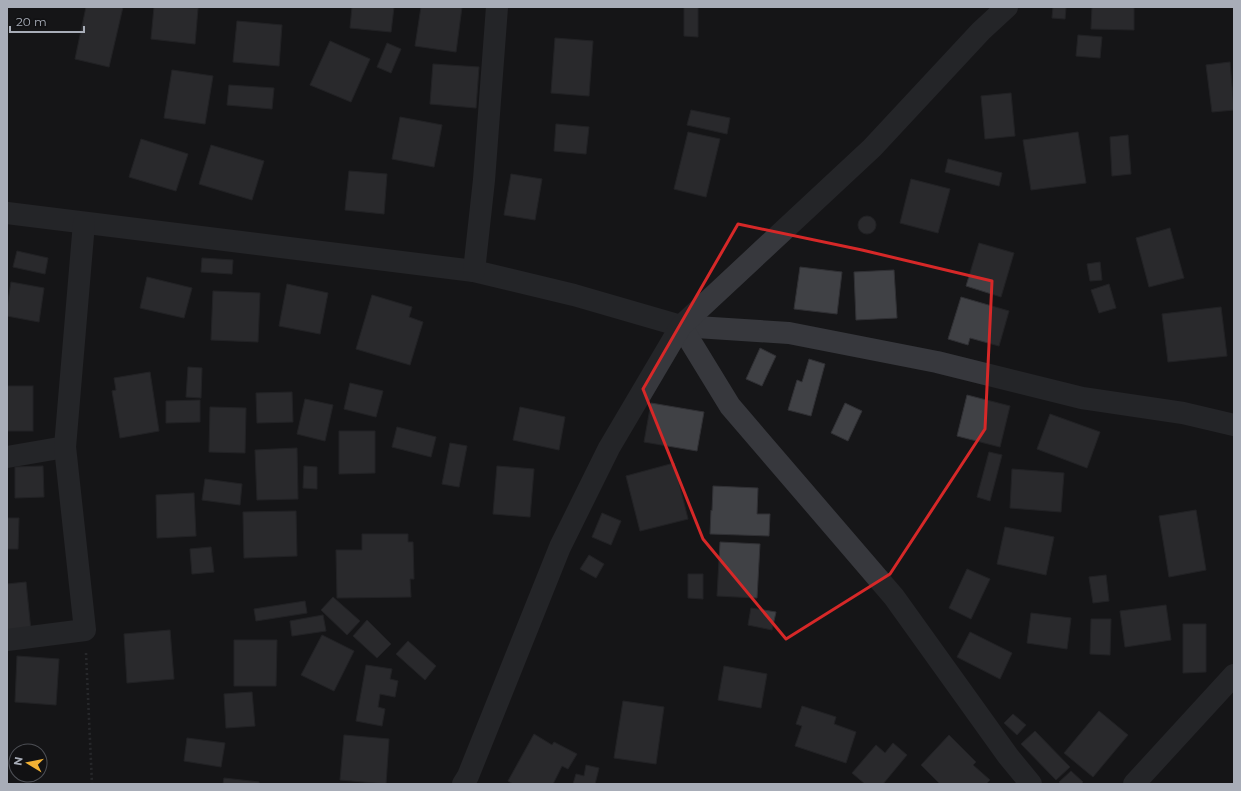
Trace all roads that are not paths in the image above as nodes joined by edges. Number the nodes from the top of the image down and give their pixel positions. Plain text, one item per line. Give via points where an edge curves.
1 (497, 7) edge
2 (1007, 7) edge
3 (7, 213) edge
4 (84, 224) junction
5 (474, 271) junction
6 (681, 326) junction
7 (1234, 425) edge
8 (66, 447) junction
9 (7, 457) edge
10 (7, 640) edge
11 (1234, 675) edge
12 (463, 784) edge
13 (1031, 784) edge
14 (1134, 784) edge

1 - 5 street via 484,180
2 - 6 street via 981,30 872,148
3 - 4 street
4 - 5 street
4 - 8 street
5 - 6 street via 574,295
6 - 7 street via 789,333 937,362 1082,398 1183,413
6 - 12 street via 609,448 560,547
6 - 13 street via 730,406 894,597 1008,756
8 - 9 street
8 - 10 street via 85,630
11 - 14 street

